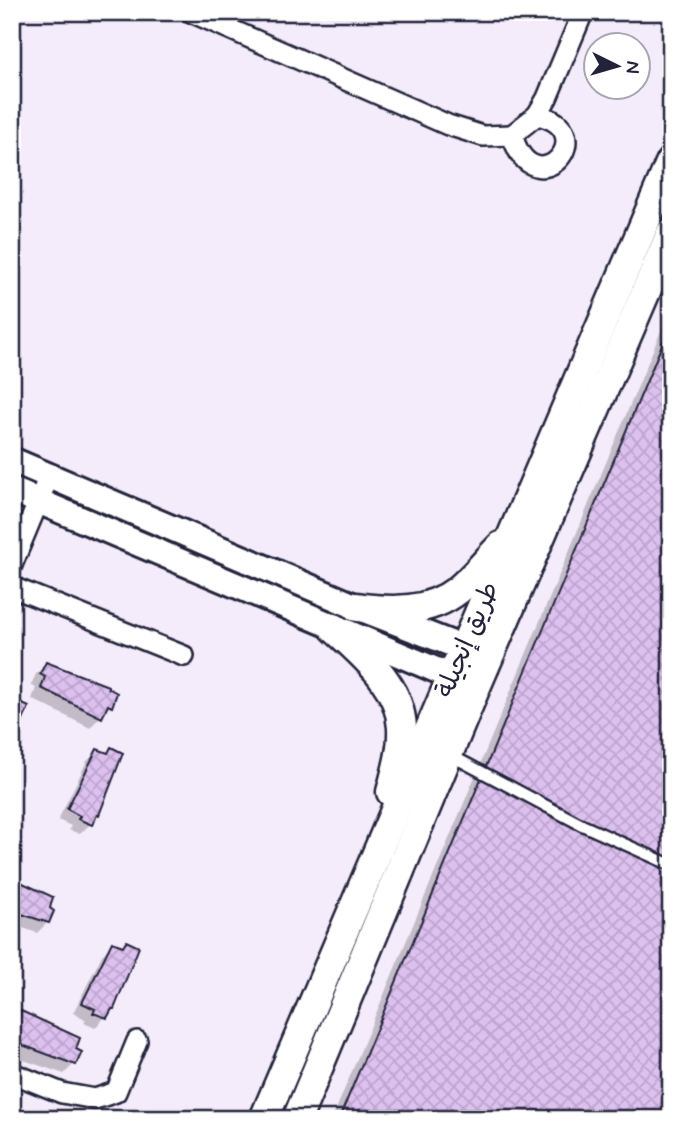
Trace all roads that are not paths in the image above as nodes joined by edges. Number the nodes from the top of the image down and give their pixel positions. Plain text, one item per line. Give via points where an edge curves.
1 (191, 12) edge
2 (583, 12) edge
3 (537, 115) junction
4 (512, 135) junction
5 (671, 161) edge
6 (671, 233) edge
7 (12, 460) edge
8 (50, 476) junction
9 (12, 490) edge
10 (39, 501) junction
11 (513, 534) junction
12 (12, 565) edge
13 (12, 587) edge
14 (356, 607) junction
15 (334, 628) junction
16 (477, 654) junction
17 (184, 656) dead end
18 (464, 682) junction
19 (449, 755) junction
20 (382, 845) junction
21 (671, 865) edge
22 (137, 1041) dead end
23 (12, 1073) edge
24 (264, 1119) edge
25 (297, 1119) edge

1 - 4 street via 448,125 484,136
2 - 3 street
3 - 4 street
3 - 4 street via 551,118 562,128 566,143 560,158 547,166 531,165 519,155
5 - 11 main road, طريق إنجيلة
6 - 16 main road, طريق إنجيلة
7 - 8 street
8 - 10 street
8 - 14 street
9 - 10 street
10 - 12 street
10 - 15 street
11 - 14 main road via 458,590 442,600 398,611
11 - 16 main road, طريق إنجيلة
13 - 17 street
14 - 16 street
15 - 18 street
15 - 20 main road via 387,682 401,718
16 - 18 main road, طريق إنجيلة
18 - 19 main road, طريق إنجيلة
18 - 20 main road, طريق إنجيلة
19 - 21 lane via 582,825
19 - 25 main road, طريق إنجيلة
20 - 24 main road, طريق إنجيلة
22 - 23 street via 116,1092 95,1099 62,1093

